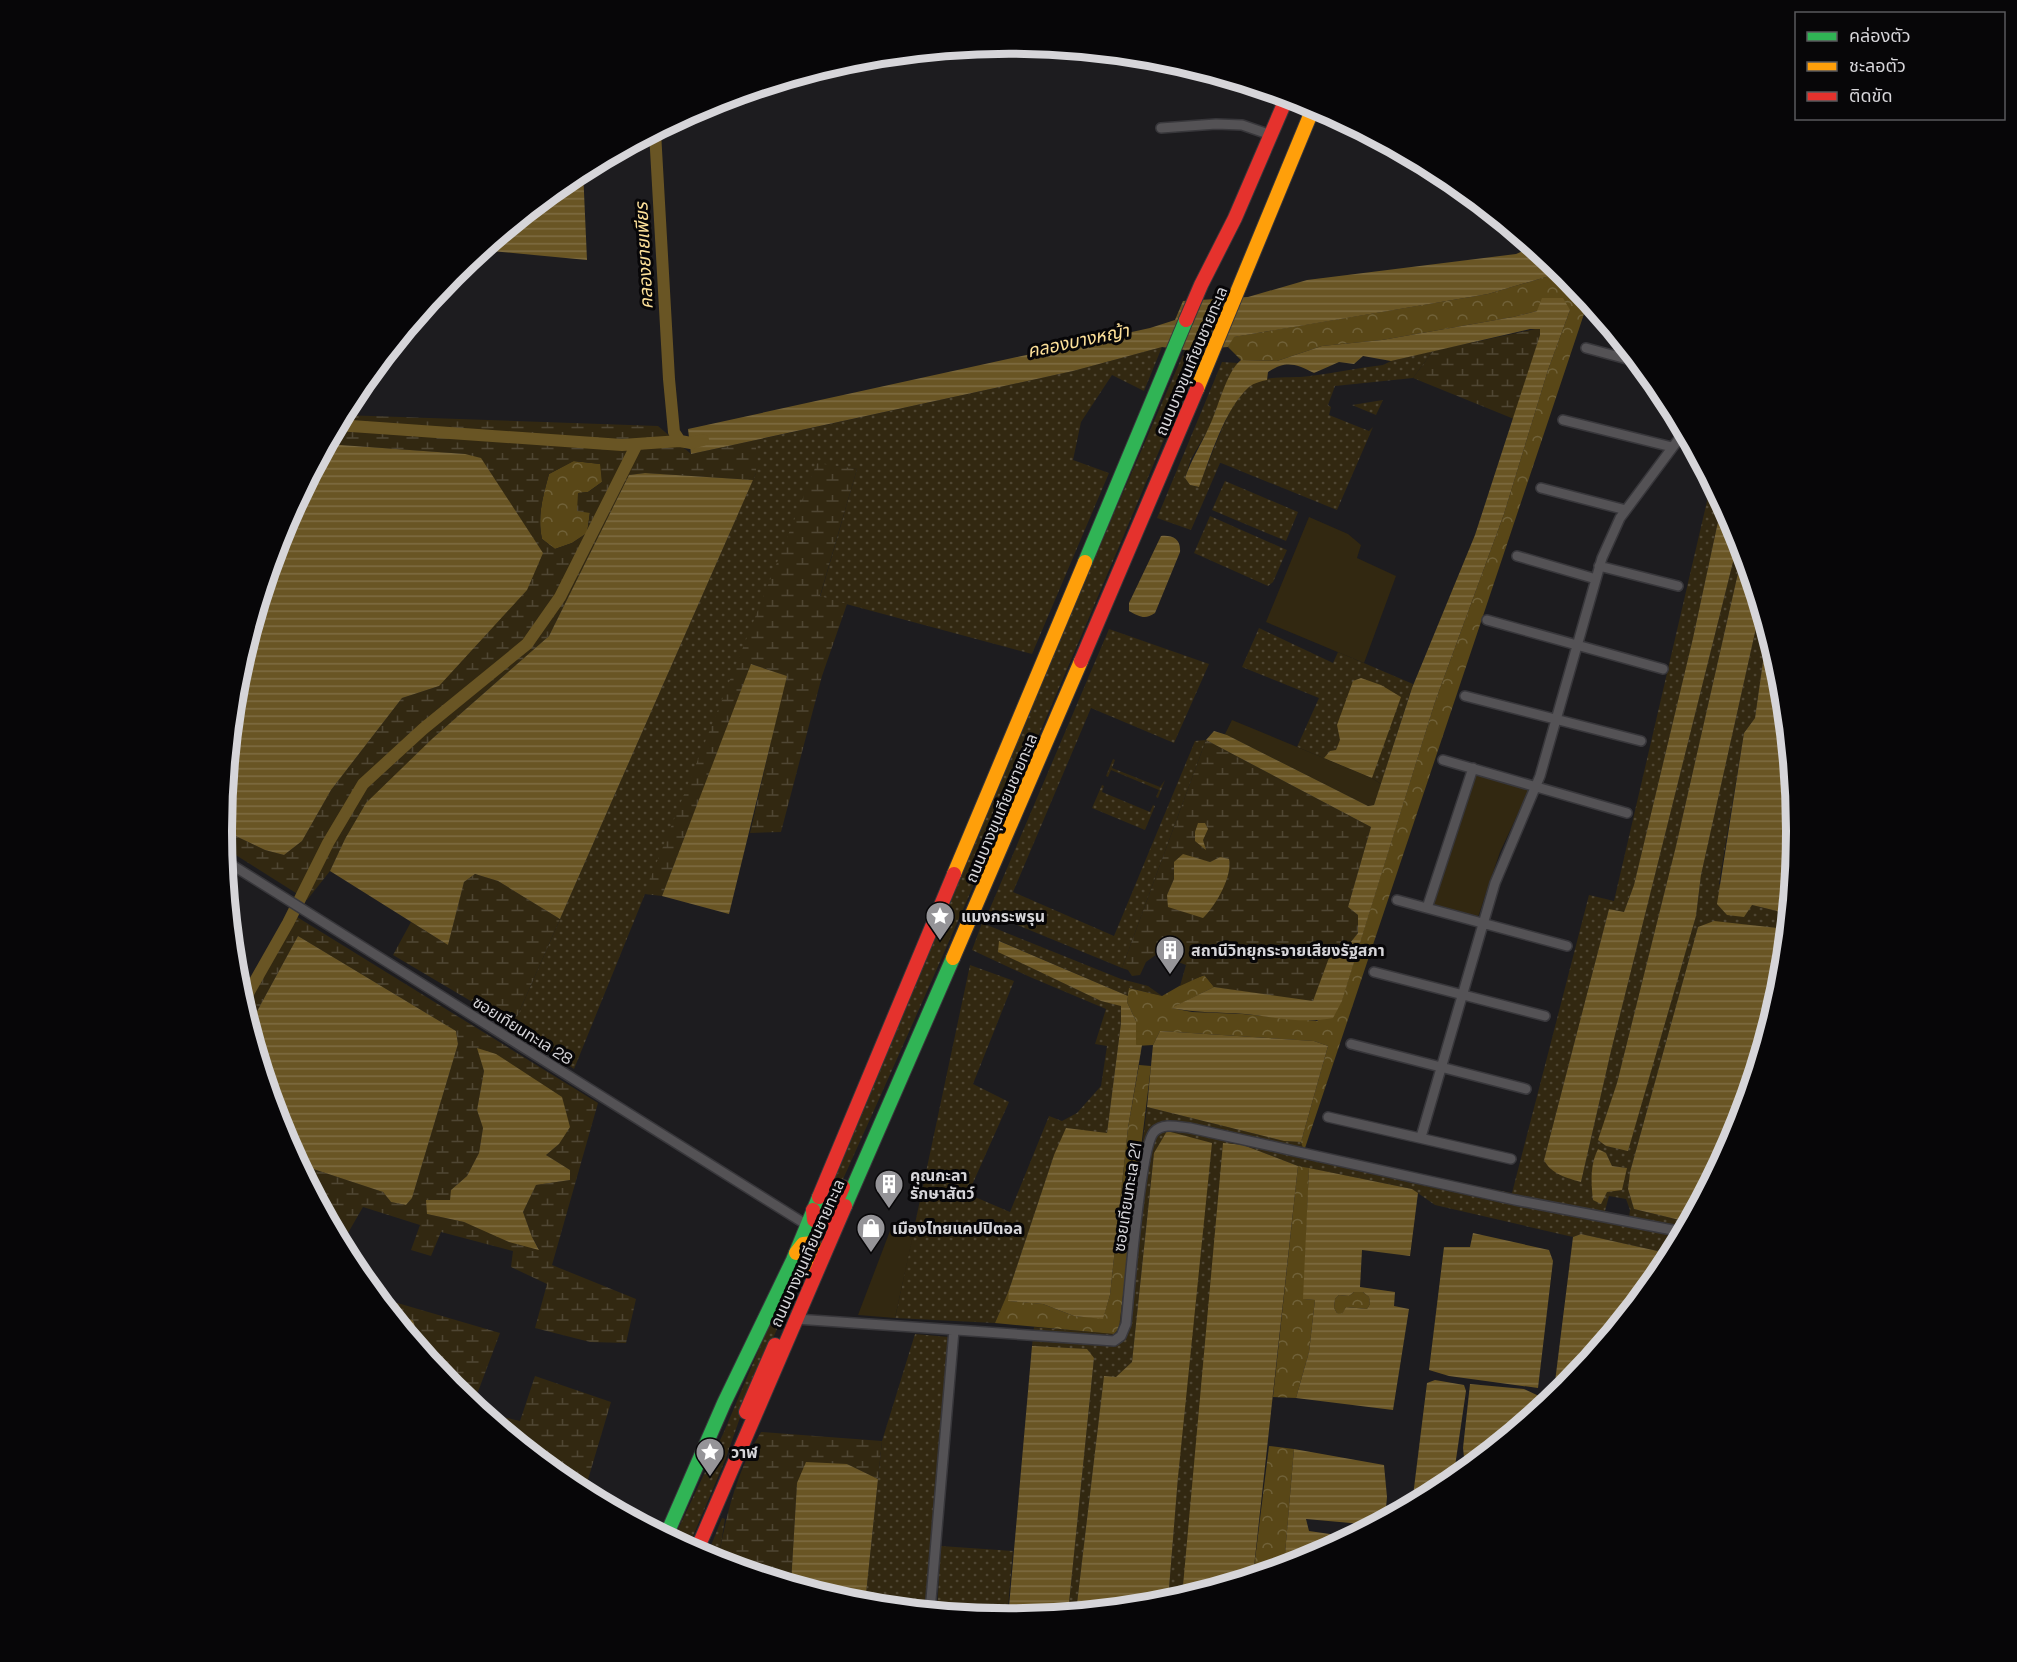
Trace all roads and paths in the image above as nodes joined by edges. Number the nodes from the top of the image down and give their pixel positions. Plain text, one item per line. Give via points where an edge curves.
1 (1284, 105) edge
2 (1310, 115) edge
3 (1161, 128) dead end
4 (1271, 135) junction
5 (1586, 348) dead end
6 (1625, 359) edge
7 (1563, 420) dead end
8 (1679, 439) edge
9 (1672, 447) junction
10 (1541, 488) dead end
11 (1626, 510) junction
12 (1517, 556) dead end
13 (1599, 566) junction
14 (1596, 579) junction
15 (1678, 586) dead end
16 (1487, 620) dead end
17 (1577, 645) junction
18 (1663, 669) dead end
19 (1466, 696) dead end
20 (1556, 719) junction
21 (1641, 741) dead end
22 (1443, 760) dead end
23 (1473, 768) junction
24 (1536, 787) junction
25 (1627, 813) dead end
26 (233, 865) edge
27 (1397, 900) dead end
28 (1427, 908) junction
29 (1483, 923) junction
30 (1567, 946) dead end
31 (1374, 972) dead end
32 (938, 991) junction
33 (1462, 995) junction
34 (1545, 1016) dead end
35 (1351, 1044) dead end
36 (1441, 1067) junction
37 (1526, 1089) dead end
38 (1328, 1117) dead end
39 (1420, 1137) junction
40 (1511, 1159) dead end
41 (813, 1210) junction
42 (807, 1225) junction
43 (1675, 1230) edge
44 (795, 1254) junction
45 (796, 1319) junction
46 (954, 1330) junction
47 (736, 1457) junction
48 (669, 1530) edge
49 (699, 1544) edge
50 (931, 1603) edge

1 - 4 main road, ถนนบางขุนเทียนชายทะเล
2 - 32 main road, ถนนบางขุนเทียนชายทะเล via 1204,374
3 - 4 street via 1242,125
4 - 41 main road, ถนนบางขุนเทียนชายทะเล via 1201,285
5 - 6 street
7 - 9 street
8 - 9 street
9 - 11 street
10 - 11 street
11 - 13 street
12 - 14 street
13 - 14 street
13 - 15 street
14 - 17 street
16 - 17 street
17 - 18 street
17 - 20 street
19 - 20 street
20 - 21 street
20 - 24 street
22 - 23 street
23 - 24 street
23 - 28 street
24 - 25 street
24 - 29 street via 1495,883
26 - 42 street, ซอยเทียนทะเล 28
27 - 28 street
28 - 29 street
29 - 30 street
29 - 33 street
31 - 33 street
32 - 41 main road via 880,1104 828,1220 821,1224 814,1220
32 - 45 main road, ถนนบางขุนเทียนชายทะเล
33 - 34 street
33 - 36 street
35 - 36 street
36 - 37 street
36 - 39 street
38 - 39 street
39 - 40 street
41 - 42 main road, ถนนบางขุนเทียนชายทะเล
42 - 44 main road, ถนนบางขุนเทียนชายทะเล
43 - 46 street, ซอยเทียนทะเล 21 via 1515,1200 1190,1128 1162,1127 1148,1143 1126,1324 1121,1336 1114,1341
44 - 47 main road via 808,1242 816,1248 745,1414
44 - 48 main road, ถนนบางขุนเทียนชายทะเล
45 - 46 street, ซอยเทียนทะเล 21
45 - 47 main road, ถนนบางขุนเทียนชายทะเล
46 - 50 street
47 - 49 main road, ถนนบางขุนเทียนชายทะเล

